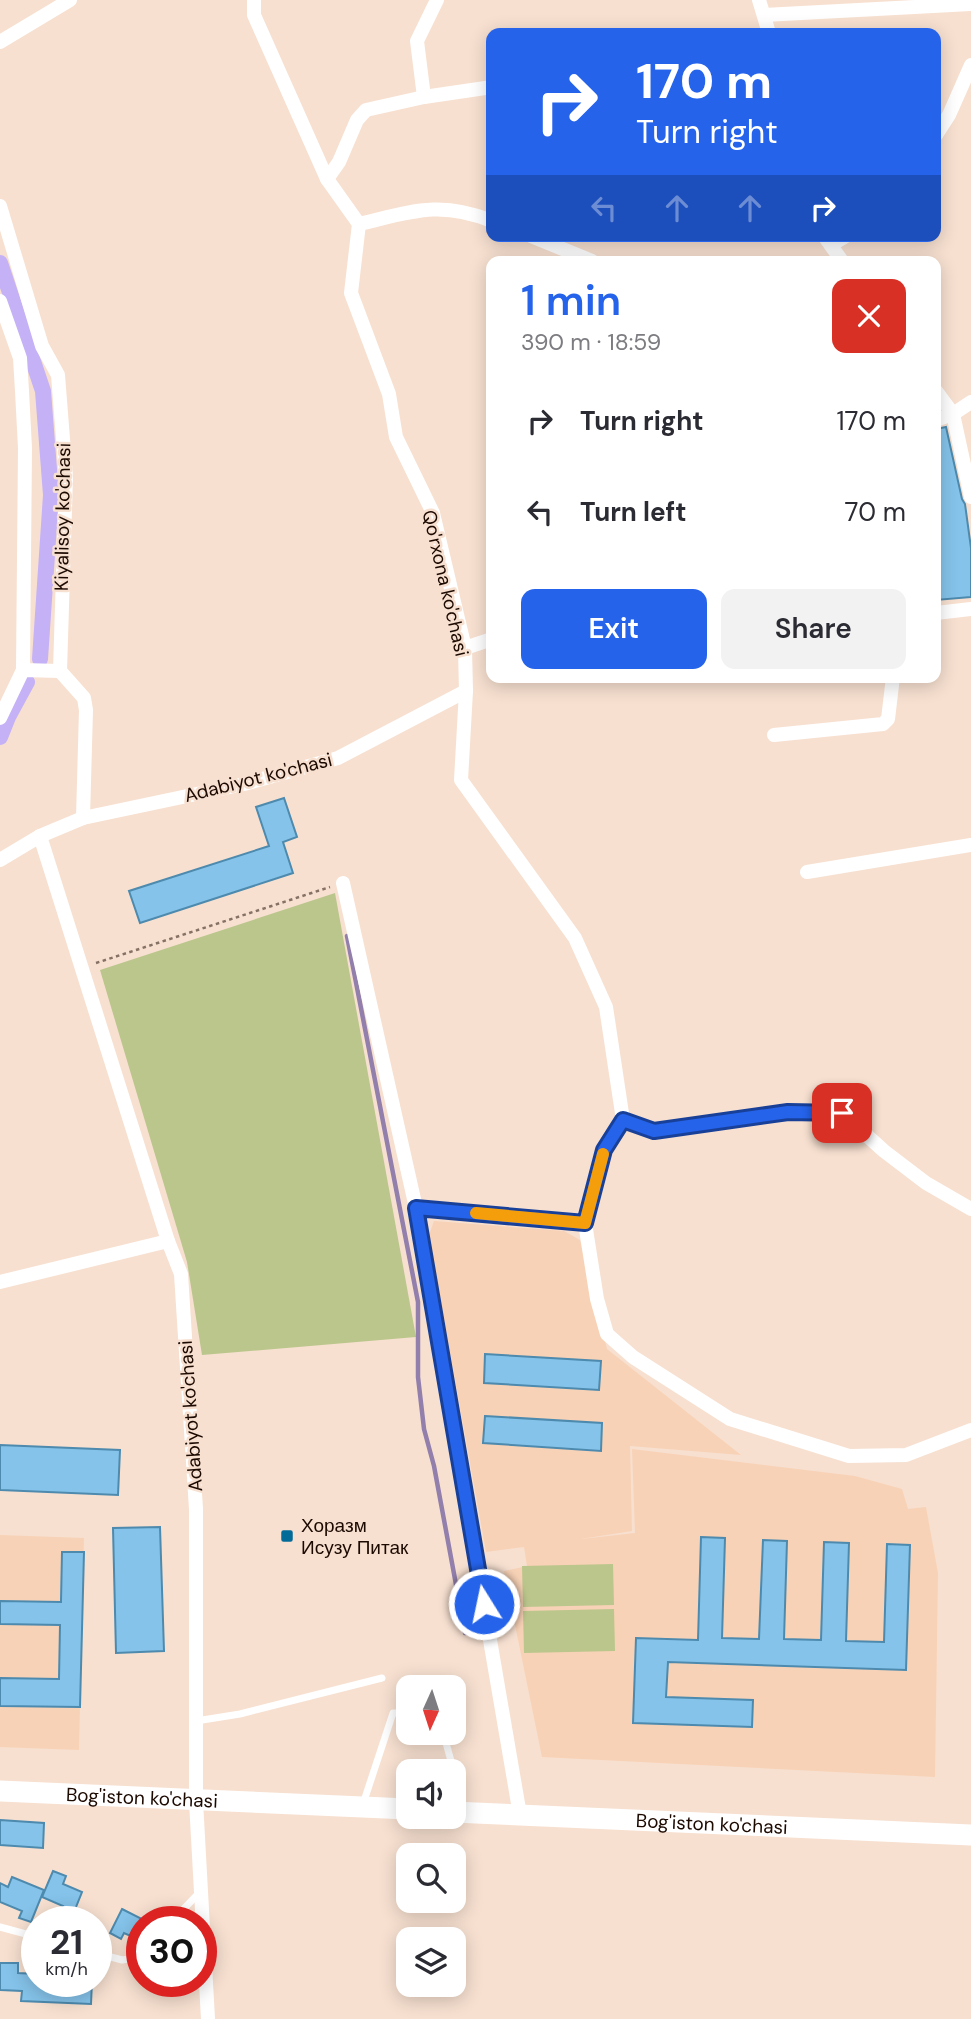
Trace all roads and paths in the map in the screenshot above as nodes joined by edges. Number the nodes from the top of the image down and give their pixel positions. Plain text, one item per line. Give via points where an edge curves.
1 (70, 0) edge
2 (254, 0) edge
3 (436, 0) edge
4 (759, 0) edge
5 (971, 4) edge
6 (764, 15) junction
7 (768, 28) edge
8 (0, 42) edge
9 (971, 65) edge
10 (486, 88) edge
11 (424, 97) junction
12 (941, 127) edge
13 (327, 179) junction
14 (0, 206) edge
15 (486, 219) edge
16 (359, 225) junction
17 (545, 242) edge
18 (577, 256) edge
19 (0, 300) edge
20 (941, 398) edge
21 (971, 402) edge
22 (953, 414) junction
23 (941, 418) edge
24 (971, 497) edge
25 (971, 610) edge
26 (941, 613) edge
27 (486, 641) edge
28 (465, 648) junction
29 (23, 670) junction
30 (60, 671) junction
31 (892, 683) edge
32 (466, 691) junction
33 (0, 718) edge
34 (774, 735) dead end
35 (83, 818) junction
36 (40, 836) junction
37 (971, 845) edge
38 (0, 860) edge
39 (807, 872) dead end
40 (343, 883) joint
41 (82, 967) junction
42 (623, 1120) junction
43 (416, 1208) junction
44 (971, 1209) edge
45 (585, 1223) junction
46 (168, 1241) junction
47 (0, 1282) edge
48 (971, 1430) edge
49 (382, 1678) dead end
50 (396, 1713) edge
51 (196, 1721) junction
52 (0, 1791) edge
53 (197, 1801) junction
54 (362, 1806) junction
55 (396, 1808) edge
56 (466, 1812) edge
57 (520, 1815) junction
58 (971, 1835) edge
59 (201, 1890) junction
60 (186, 1906) edge
61 (0, 1927) edge
62 (21, 1933) edge
63 (208, 2019) edge

1 - 8 street
2 - 13 street via 254,15
3 - 11 street via 417,41
4 - 6 street
5 - 6 street
6 - 7 street
9 - 12 street
10 - 11 street
11 - 13 street via 366,110
13 - 16 street
14 - 30 street, Kiyalisoy ko'chasi via 42,346 58,375 66,477
15 - 16 street via 428,208
16 - 28 street, Qo'rxona ko'chasi via 351,293 389,394 396,438 433,513
17 - 18 street
19 - 29 street, Kiyalisoy ko'chasi via 20,358 25,449
20 - 22 street
21 - 22 street
22 - 23 street
22 - 24 street
25 - 26 street
27 - 28 street
28 - 32 street, Qo'rxona ko'chasi
29 - 30 street
29 - 33 street, Kiyalisoy ko'chasi
30 - 35 street via 84,698 86,710
31 - 34 street via 888,719 883,724
32 - 35 street, Adabiyot ko'chasi via 338,758 244,784
32 - 42 street, Qo'rxona ko'chasi via 461,780 575,938 606,1007
35 - 36 street, Adabiyot ko'chasi
36 - 38 street, Adabiyot ko'chasi
36 - 41 street, Adabiyot ko'chasi
37 - 39 street
40 - 41 path
40 - 43 street
41 - 46 street, Adabiyot ko'chasi
42 - 44 street via 654,1131 788,1112 842,1113 926,1183
42 - 45 street via 604,1150
43 - 45 street
43 - 57 street
45 - 48 street via 607,1334 633,1357 730,1419 849,1456 906,1455
46 - 47 street
46 - 51 street, Adabiyot ko'chasi via 181,1274 196,1509
49 - 51 lane
50 - 54 lane
51 - 53 street, Adabiyot ko'chasi
52 - 53 main road, Bog'iston ko'chasi
53 - 54 main road, Bog'iston ko'chasi
53 - 59 street, Adabiyot ko'chasi
54 - 55 main road, Bog'iston ko'chasi
56 - 57 main road, Bog'iston ko'chasi
57 - 58 main road, Bog'iston ko'chasi
59 - 60 lane
59 - 63 street, Adabiyot ko'chasi
61 - 62 lane

